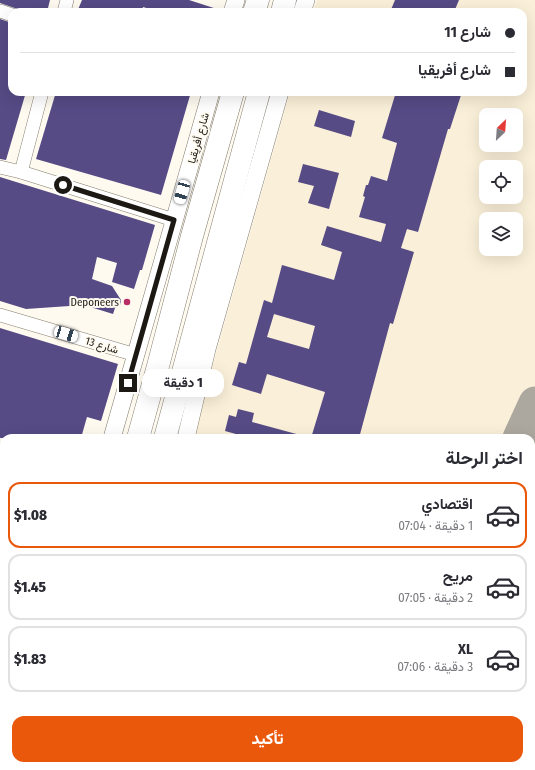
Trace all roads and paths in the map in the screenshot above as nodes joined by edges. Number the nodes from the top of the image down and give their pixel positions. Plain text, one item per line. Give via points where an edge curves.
1 (41, 96) edge
2 (210, 96) edge
3 (232, 96) edge
4 (258, 96) edge
5 (279, 96) edge
6 (0, 167) edge
7 (21, 172) junction
8 (174, 220) junction
9 (0, 315) edge
10 (136, 355) junction
11 (113, 434) edge
12 (139, 434) edge
13 (166, 434) edge
14 (187, 434) edge

1 - 7 street
2 - 8 street, شارع أفريقيا
3 - 12 highway, شارع أفريقيا
4 - 13 highway
5 - 14 street via 207,349
6 - 7 street
7 - 8 street
8 - 10 street, شارع أفريقيا
9 - 10 street, شارع 13
10 - 11 street, شارع أفريقيا

